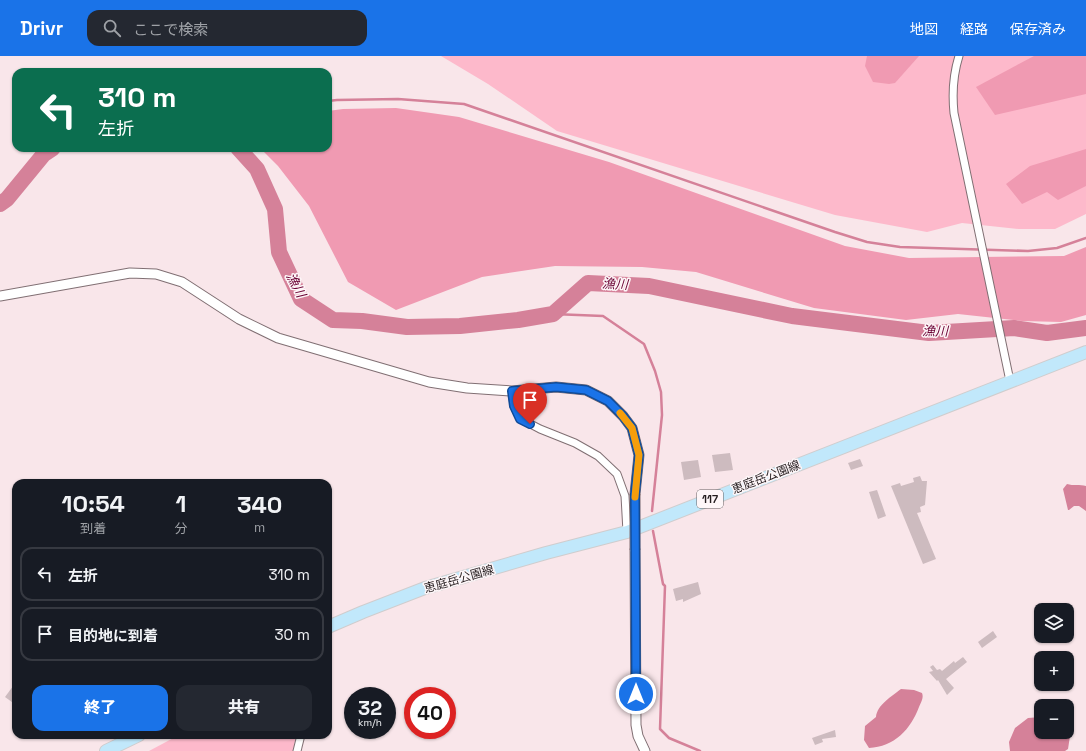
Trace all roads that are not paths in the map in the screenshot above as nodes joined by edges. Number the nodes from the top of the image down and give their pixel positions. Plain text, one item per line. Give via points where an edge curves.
1 (959, 56) edge
2 (0, 296) edge
3 (1086, 352) edge
4 (1010, 381) junction
5 (512, 391) junction
6 (627, 532) junction
7 (332, 625) edge
8 (131, 739) edge
9 (300, 739) edge
10 (106, 751) edge
11 (297, 751) edge
12 (645, 751) edge

1 - 4 street via 954,77 954,113
2 - 5 street via 130,273 156,274 182,282 239,319 278,338 429,382
3 - 4 main road, 恵庭岳公園線 / 117
4 - 6 main road, 恵庭岳公園線 / 117
5 - 6 street via 514,406 520,419 598,456 617,474 625,496
5 - 12 street, bridge via 556,387 586,390 608,401 632,428 639,455 635,494 636,725
6 - 7 main road, 恵庭岳公園線 / 117 via 425,588
8 - 10 main road
9 - 11 street

